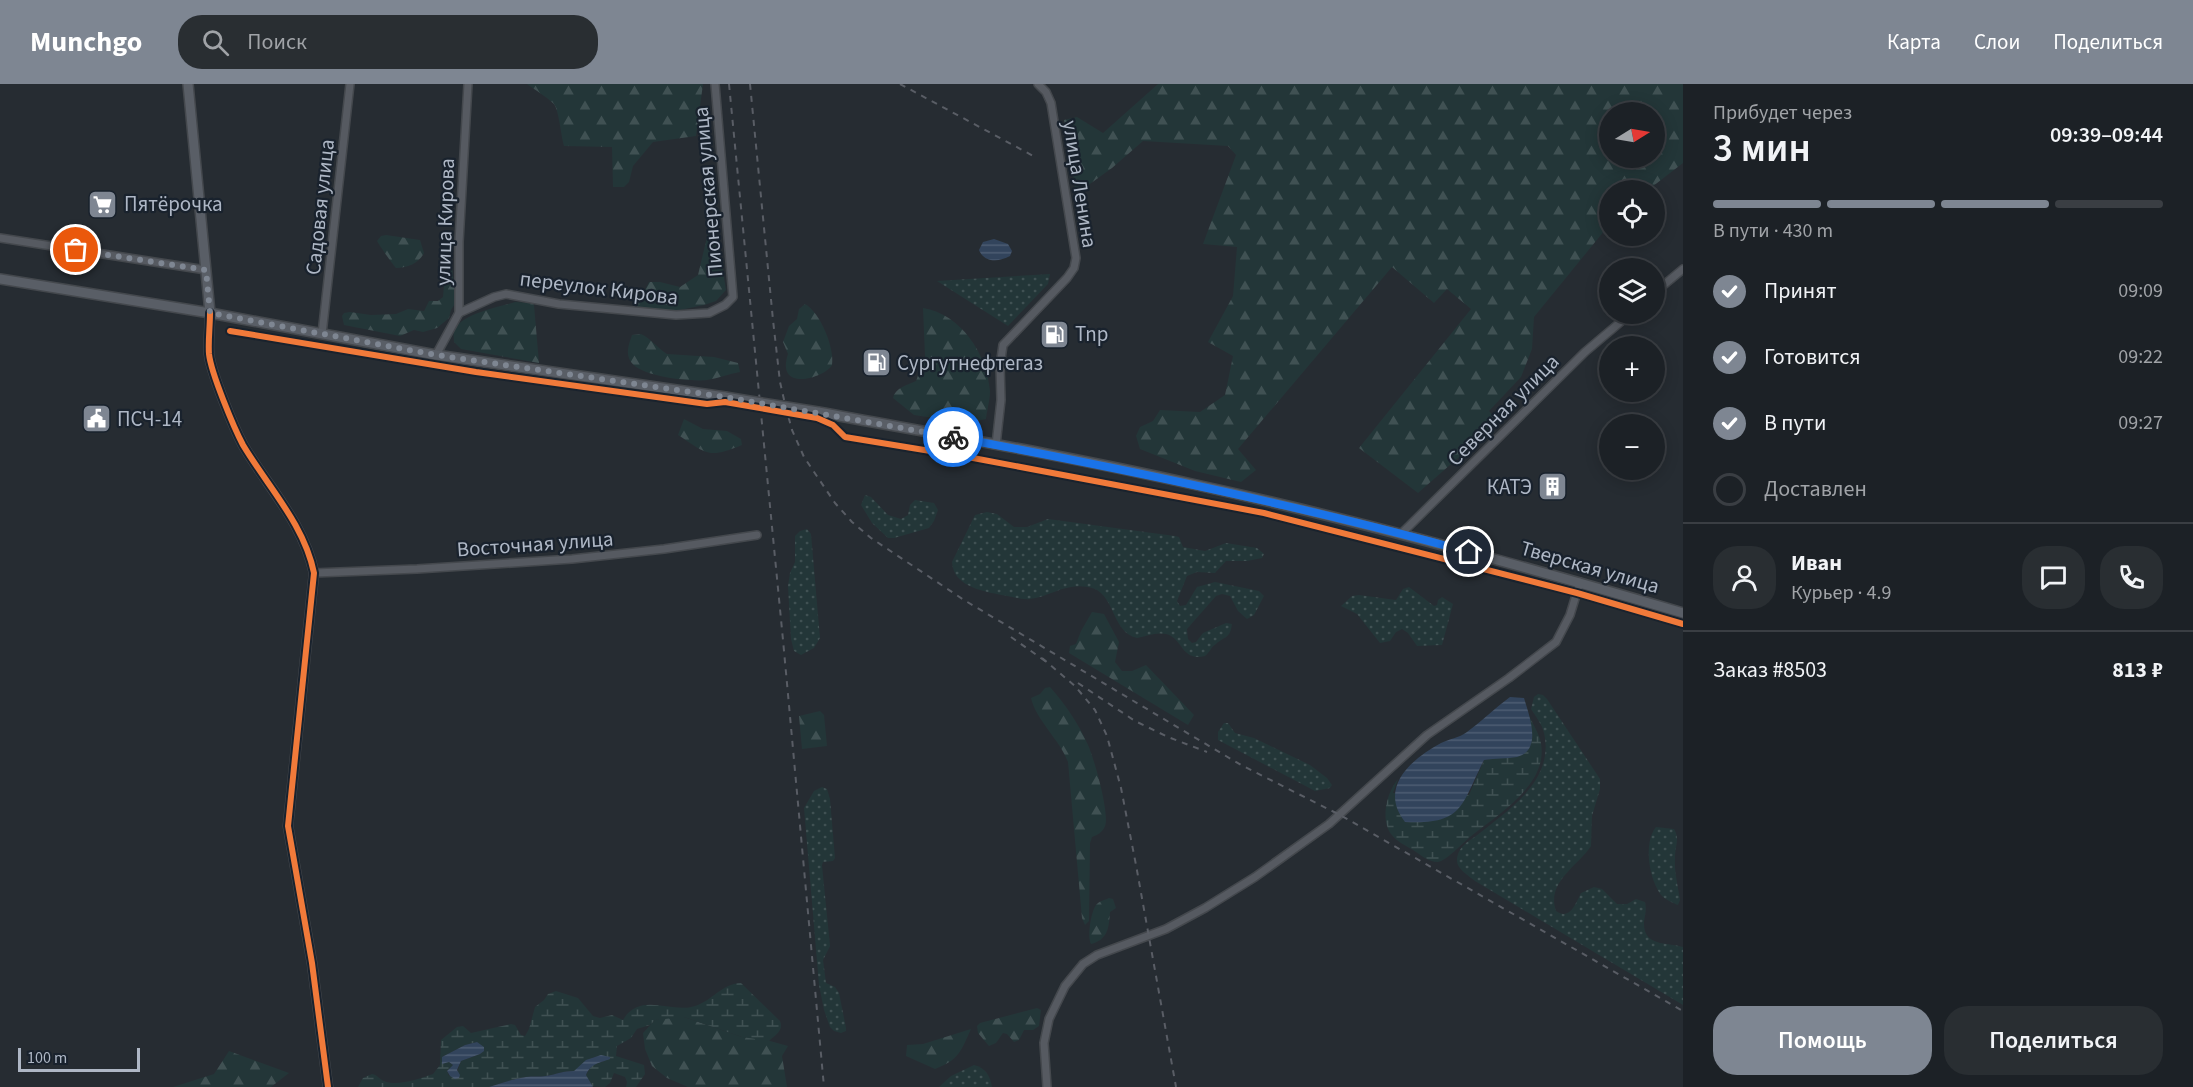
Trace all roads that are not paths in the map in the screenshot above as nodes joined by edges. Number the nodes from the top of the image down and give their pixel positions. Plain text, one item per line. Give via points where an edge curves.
1 (188, 84) edge
2 (350, 84) edge
3 (468, 84) edge
4 (715, 84) edge
5 (1038, 84) edge
6 (0, 238) edge
7 (1683, 269) edge
8 (206, 270) junction
9 (0, 279) edge
10 (1665, 284) edge
11 (733, 297) joint
12 (210, 313) junction
13 (459, 313) junction
14 (1618, 324) edge
15 (322, 334) junction
16 (436, 355) junction
17 (996, 445) junction
18 (1402, 533) junction
19 (757, 535) dead end
20 (314, 573) junction
21 (1580, 582) junction
22 (1683, 613) edge
23 (328, 1087) edge
24 (1047, 1087) edge

1 - 8 main road
2 - 15 street, Садовая улица
3 - 13 street, улица Кирова
4 - 11 street, Пионерская улица
5 - 17 street, улица Ленина via 1051,103 1076,258 1067,278 1004,345
6 - 8 street
7 - 10 street
8 - 12 main road
9 - 12 main road, Тверская улица
11 - 13 street, переулок Кирова via 709,313 676,315 559,304 506,294
12 - 15 main road, Тверская улица
12 - 20 street via 210,356 223,397 242,443 305,543
13 - 16 street, улица Кирова
14 - 18 street, Северная улица
15 - 16 main road, Тверская улица
16 - 17 main road, Тверская улица, bridge via 725,397
17 - 18 main road, Тверская улица via 1191,483
18 - 21 main road, Тверская улица
19 - 20 street, Восточная улица via 572,559
20 - 23 street via 288,826
21 - 22 main road, Тверская улица
21 - 24 street via 1556,642 1427,735 1329,824 1204,908 1166,929 1083,964 1065,986 1049,1019 1044,1043

